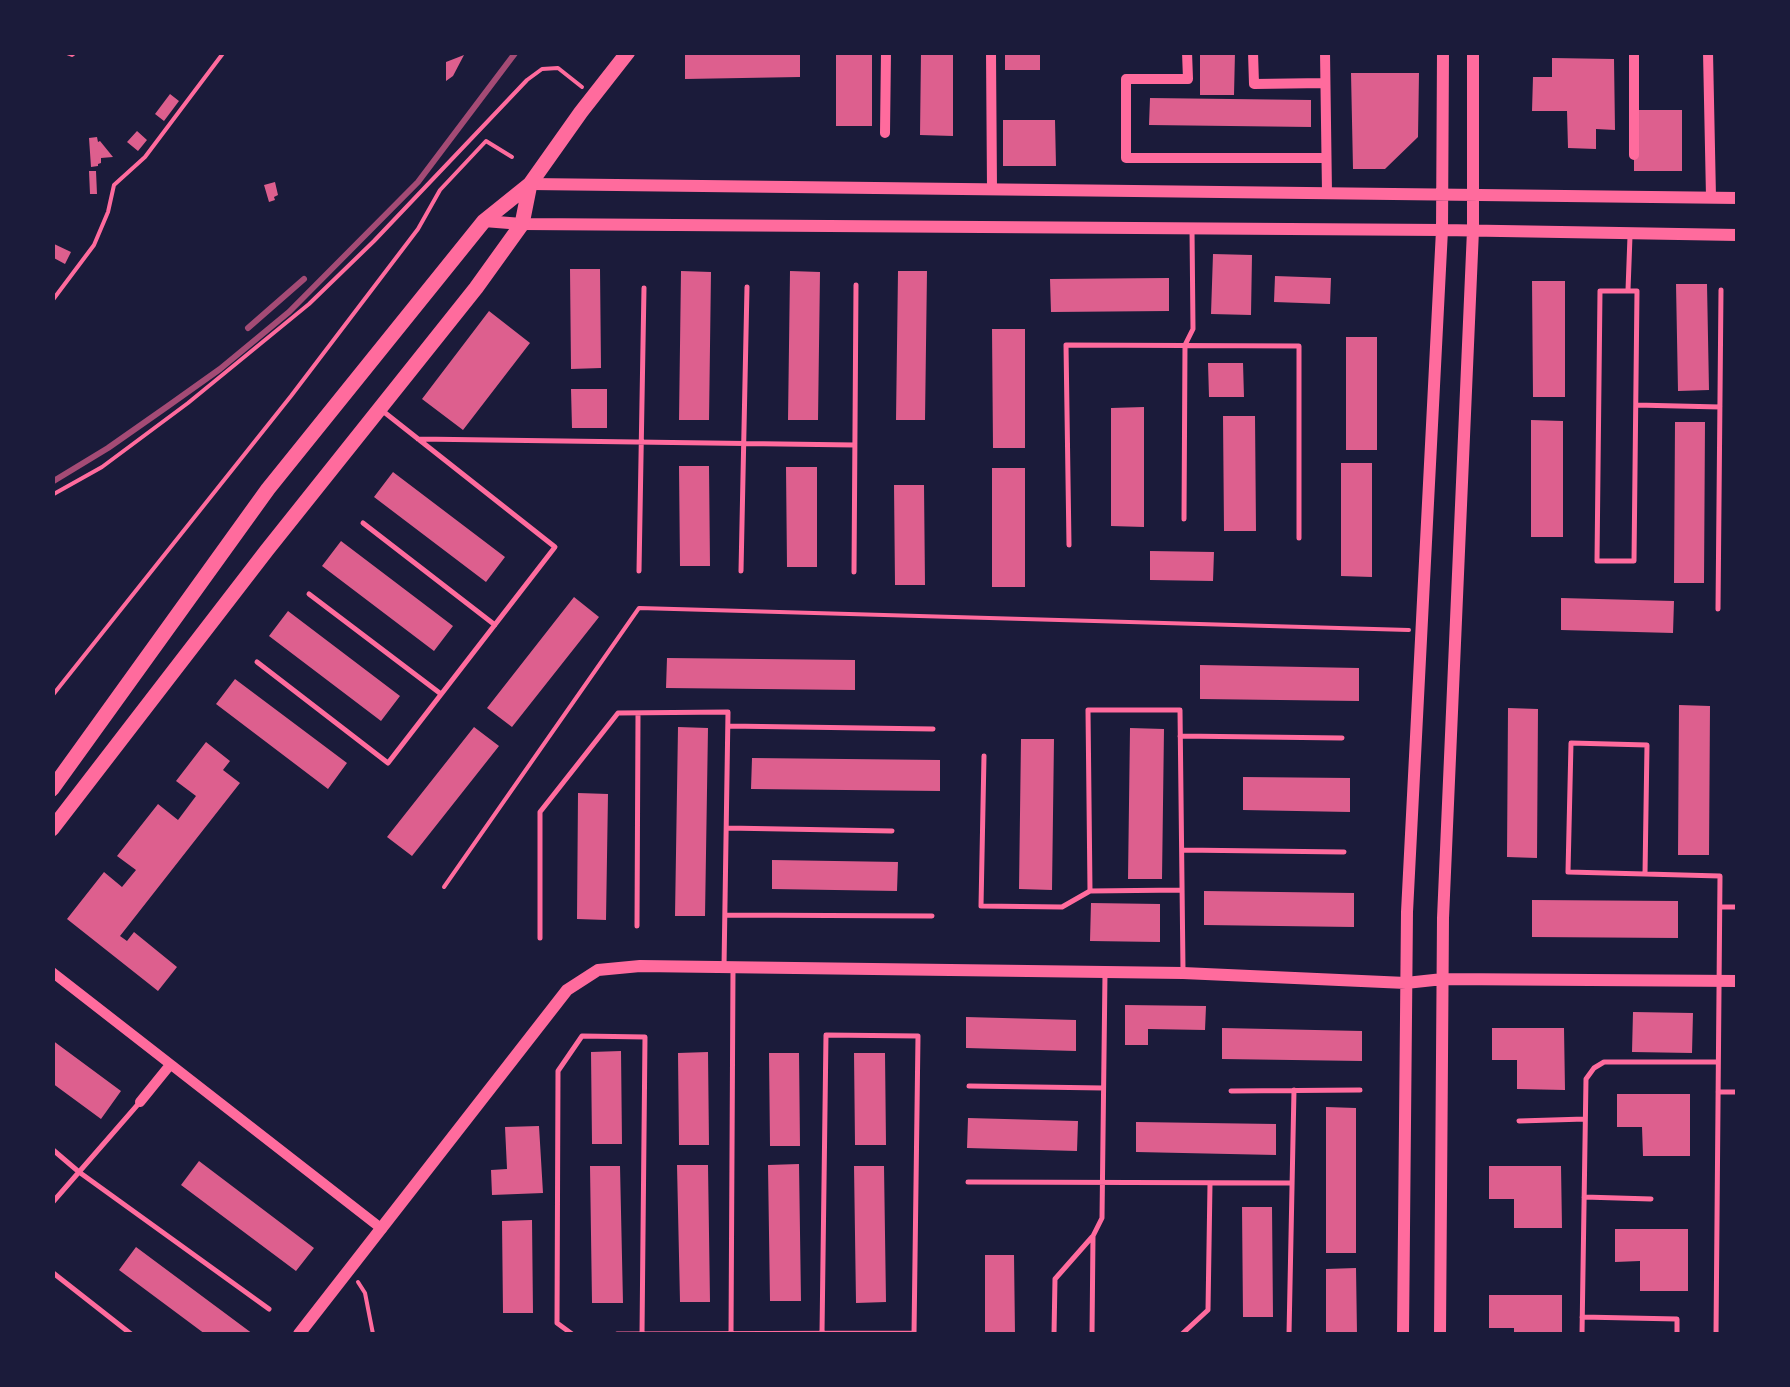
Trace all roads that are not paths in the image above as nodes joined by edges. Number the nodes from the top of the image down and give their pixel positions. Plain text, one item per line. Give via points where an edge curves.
1 (628, 52) edge
2 (886, 52) edge
3 (991, 52) edge
4 (1188, 52) edge
5 (1253, 52) edge
6 (1325, 52) edge
7 (1443, 52) edge
8 (1473, 52) edge
9 (1634, 52) edge
10 (1708, 52) edge
11 (1326, 83) junction
12 (886, 133) dead end
13 (1634, 155) dead end
14 (1326, 158) junction
15 (530, 184) junction
16 (992, 189) junction
17 (1327, 193) junction
18 (1442, 194) junction
19 (1474, 194) junction
20 (1711, 197) junction
21 (1738, 198) edge
22 (484, 221) junction
23 (522, 224) junction
24 (1192, 228) junction
25 (1442, 230) junction
26 (1473, 230) junction
27 (1630, 233) junction
28 (1738, 235) edge
29 (856, 285) dead end
30 (747, 287) dead end
31 (644, 288) dead end
32 (1721, 290) dead end
33 (1628, 291) junction
34 (1185, 346) junction
35 (1636, 405) junction
36 (1720, 407) junction
37 (380, 409) junction
38 (418, 440) junction
39 (642, 442) junction
40 (744, 443) junction
41 (854, 445) junction
42 (1184, 519) dead end
43 (363, 523) dead end
44 (1298, 538) dead end
45 (1069, 545) dead end
46 (640, 571) dead end
47 (741, 572) dead end
48 (854, 572) dead end
49 (309, 594) dead end
50 (1718, 610) dead end
51 (495, 624) junction
52 (257, 662) dead end
53 (442, 694) junction
54 (638, 712) junction
55 (728, 726) junction
56 (933, 729) dead end
57 (1180, 736) junction
58 (1342, 738) dead end
59 (984, 756) dead end
60 (52, 789) edge
61 (726, 828) junction
62 (52, 829) edge
63 (892, 831) dead end
64 (1182, 850) junction
65 (1344, 852) dead end
66 (1645, 874) junction
67 (1182, 890) junction
68 (1090, 891) junction
69 (1720, 908) junction
70 (1738, 908) edge
71 (725, 915) junction
72 (932, 916) dead end
73 (636, 926) dead end
74 (540, 938) dead end
75 (729, 967) junction
76 (52, 972) edge
77 (1105, 972) junction
78 (1183, 973) junction
79 (1443, 979) junction
80 (1719, 981) junction
81 (1738, 981) edge
82 (1406, 982) junction
83 (1718, 1062) junction
84 (170, 1064) junction
85 (969, 1086) dead end
86 (1103, 1088) junction
87 (1294, 1090) junction
88 (1360, 1090) dead end
89 (1231, 1092) dead end
90 (1718, 1092) junction
91 (1738, 1092) edge
92 (140, 1102) joint
93 (1585, 1119) junction
94 (1519, 1121) dead end
95 (52, 1150) edge
96 (79, 1172) junction
97 (968, 1182) dead end
98 (1102, 1182) junction
99 (1210, 1183) junction
100 (1292, 1183) junction
101 (1584, 1197) junction
102 (1651, 1200) dead end
103 (52, 1203) edge
104 (382, 1229) junction
105 (1093, 1236) junction
106 (52, 1272) edge
107 (269, 1310) dead end
108 (1582, 1317) junction
109 (822, 1333) edge
110 (131, 1334) edge
111 (299, 1334) edge
112 (572, 1334) edge
113 (617, 1334) edge
114 (642, 1334) edge
115 (670, 1334) edge
116 (731, 1334) edge
117 (762, 1334) edge
118 (836, 1334) edge
119 (914, 1334) edge
120 (1054, 1334) edge
121 (1092, 1334) edge
122 (1182, 1334) edge
123 (1290, 1334) edge
124 (1402, 1334) edge
125 (1440, 1334) edge
126 (1582, 1334) edge
127 (1677, 1334) edge
128 (1716, 1334) edge

1 - 15 main road
2 - 12 street
3 - 16 street
4 - 14 street via 1188,79 1126,79 1126,158
5 - 11 street via 1254,84
6 - 11 street
7 - 18 street
8 - 19 street
9 - 13 street
10 - 20 street
11 - 14 street
14 - 17 street
15 - 16 street
15 - 22 main road
15 - 23 main road
16 - 17 street
17 - 18 street
18 - 19 street
18 - 25 street
19 - 20 street
19 - 26 street
20 - 21 street
22 - 23 street
22 - 60 main road via 268,489
23 - 24 street
23 - 37 main road
24 - 25 street
24 - 34 lane via 1193,329
25 - 26 street
25 - 82 street
26 - 27 street
26 - 79 street
27 - 28 street
27 - 33 lane
29 - 41 lane
30 - 40 lane
31 - 39 lane
32 - 36 lane
33 - 35 lane via 1637,291
33 - 35 lane via 1600,290 1597,561 1634,561
34 - 42 lane
34 - 44 lane via 1299,346
34 - 45 lane via 1066,346
35 - 36 lane
36 - 50 lane
37 - 38 lane
37 - 62 main road
38 - 39 lane
38 - 51 lane via 555,546
39 - 40 lane
39 - 46 lane
40 - 41 lane
40 - 47 lane
41 - 48 lane
43 - 51 lane
49 - 53 lane
51 - 53 lane
52 - 53 lane via 388,763
54 - 55 lane via 728,712
54 - 73 lane
54 - 74 lane via 618,712 540,812
55 - 56 lane
55 - 61 lane
57 - 58 lane
57 - 64 lane
57 - 68 lane via 1180,710 1088,710
59 - 68 lane via 981,906 1062,907
61 - 63 lane
61 - 71 lane
64 - 65 lane
64 - 67 lane
66 - 66 lane via 1647,744 1571,743 1568,872
66 - 69 lane via 1720,876
67 - 68 lane
67 - 78 lane
69 - 70 lane
69 - 80 lane
71 - 72 lane
71 - 75 lane
75 - 77 street
75 - 104 street via 598,970 567,990
75 - 116 lane
76 - 84 street
77 - 78 street
77 - 86 lane
78 - 82 street
79 - 80 street
79 - 82 street
79 - 125 street
80 - 81 street
80 - 83 lane
82 - 124 street
83 - 90 lane
83 - 93 lane via 1604,1062 1586,1079
84 - 92 street
84 - 104 street
85 - 86 lane
86 - 98 lane
87 - 88 lane
87 - 89 lane
87 - 100 lane
90 - 91 lane
90 - 128 lane
92 - 96 lane
93 - 94 lane
93 - 101 lane
95 - 96 lane
96 - 103 lane
96 - 107 lane
97 - 98 lane
98 - 99 lane
98 - 105 lane via 1102,1218
99 - 100 lane
99 - 122 lane via 1208,1310
100 - 123 lane
101 - 102 lane
101 - 108 lane
104 - 111 street
105 - 120 lane via 1055,1278
105 - 121 lane
106 - 110 lane
108 - 126 lane
108 - 127 lane via 1677,1320
109 - 117 lane
109 - 118 lane
109 - 119 lane via 826,1034 918,1036
112 - 114 lane via 557,1322 558,1071 582,1036 645,1037
113 - 114 lane
114 - 115 lane
115 - 116 lane
116 - 117 lane
118 - 119 lane

